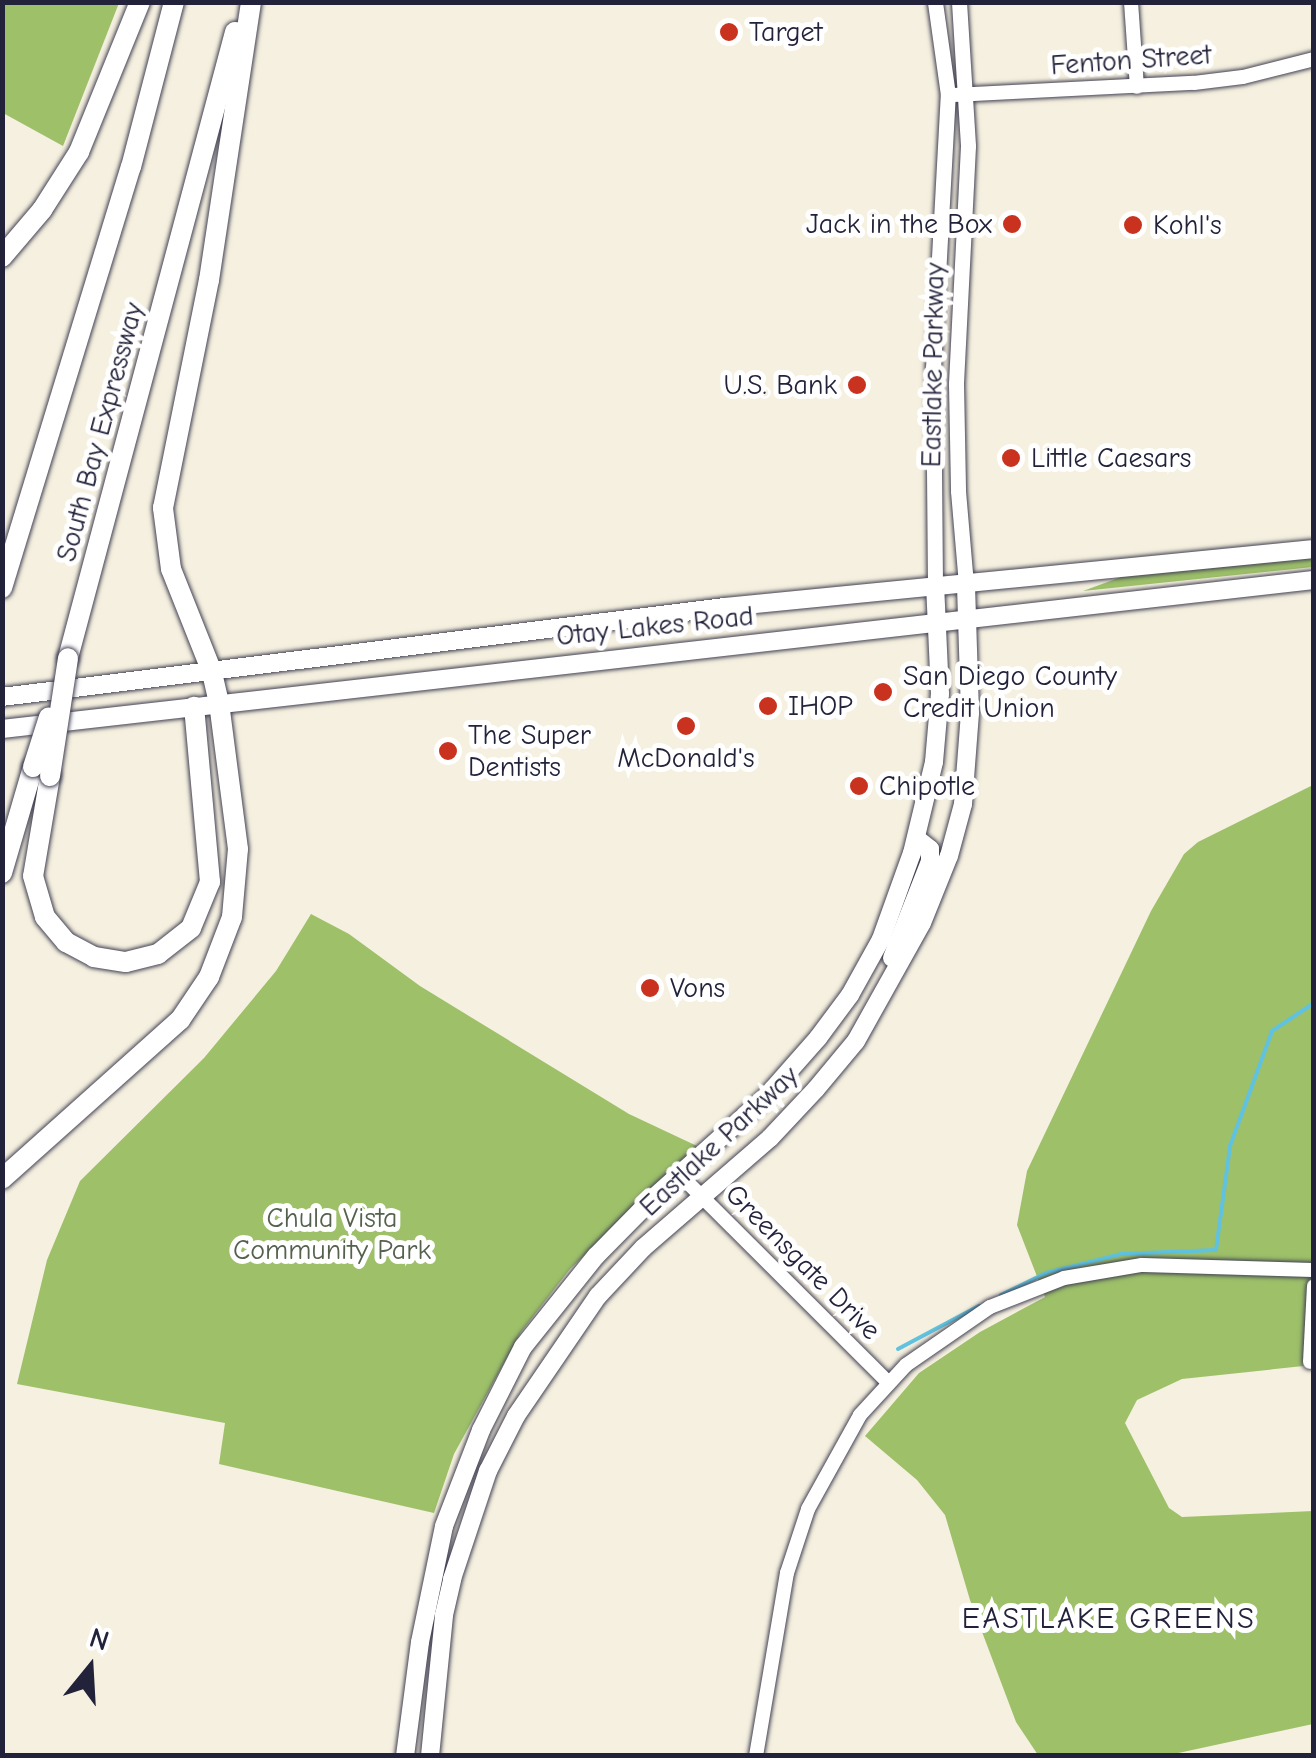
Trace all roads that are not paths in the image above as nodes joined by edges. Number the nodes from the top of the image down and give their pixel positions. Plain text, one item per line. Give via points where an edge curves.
1 (140, 2) edge
2 (174, 2) edge
3 (242, 2) edge
4 (251, 2) edge
5 (936, 2) edge
6 (960, 2) edge
7 (1131, 2) edge
8 (1314, 58) edge
9 (1137, 87) junction
10 (948, 94) junction
11 (968, 94) junction
12 (2, 257) edge
13 (1314, 549) edge
14 (1314, 580) edge
15 (966, 584) junction
16 (935, 585) junction
17 (2, 588) edge
18 (968, 618) junction
19 (937, 623) junction
20 (212, 672) junction
21 (2, 697) edge
22 (219, 703) junction
23 (194, 707) junction
24 (2, 729) edge
25 (41, 772) junction
26 (917, 839) junction
27 (2, 873) edge
28 (877, 1006) junction
29 (681, 1176) junction
30 (2, 1179) edge
31 (702, 1198) junction
32 (1314, 1270) edge
33 (1314, 1286) edge
34 (1310, 1362) dead end
35 (889, 1383) junction
36 (444, 1526) junction
37 (452, 1579) junction
38 (406, 1756) edge
39 (430, 1756) edge
40 (756, 1756) edge

1 - 12 highway via 74,161
2 - 17 highway, South Bay Expressway via 136,151
3 - 25 highway, South Bay Expressway, bridge
4 - 20 highway via 209,280 164,492 172,568
5 - 10 main road, Eastlake Parkway
6 - 11 main road, Eastlake Parkway
7 - 9 street
8 - 9 street, Fenton Street via 1243,77
9 - 11 street, Fenton Street
10 - 11 street, Fenton Street
10 - 16 main road, Eastlake Parkway via 933,368
11 - 15 main road, Eastlake Parkway via 956,384
13 - 15 main road, Otay Lakes Road
14 - 18 main road, Otay Lakes Road
15 - 16 main road, Otay Lakes Road
15 - 18 main road, Eastlake Parkway
16 - 19 main road, Eastlake Parkway
16 - 20 main road, Otay Lakes Road
18 - 19 main road, Otay Lakes Road
18 - 28 main road, Eastlake Parkway via 963,804 922,923
19 - 22 main road, Otay Lakes Road
19 - 26 main road, Eastlake Parkway via 934,762
20 - 21 main road, Otay Lakes Road
20 - 22 highway
22 - 23 main road, Otay Lakes Road
22 - 30 highway via 239,863 232,917 216,963 168,1032
23 - 24 main road, Otay Lakes Road
23 - 25 highway via 210,882 191,928 158,954 126,962 94,957 66,942 45,917 33,876
25 - 27 highway
26 - 28 main road via 930,848 930,861
26 - 29 main road, Eastlake Parkway via 881,939 850,995 766,1096
28 - 31 main road, Eastlake Parkway via 816,1089
29 - 31 street, Greensgate Drive
29 - 36 main road, Eastlake Parkway via 596,1256 523,1347
31 - 35 street, Greensgate Drive
31 - 37 main road, Eastlake Parkway via 643,1248 555,1354 488,1471
32 - 35 street via 1142,1265 1064,1278 973,1316
33 - 34 street
35 - 40 street via 860,1415 808,1508 787,1574
36 - 37 main road via 445,1567
36 - 38 main road, Eastlake Parkway
37 - 39 main road, Eastlake Parkway

